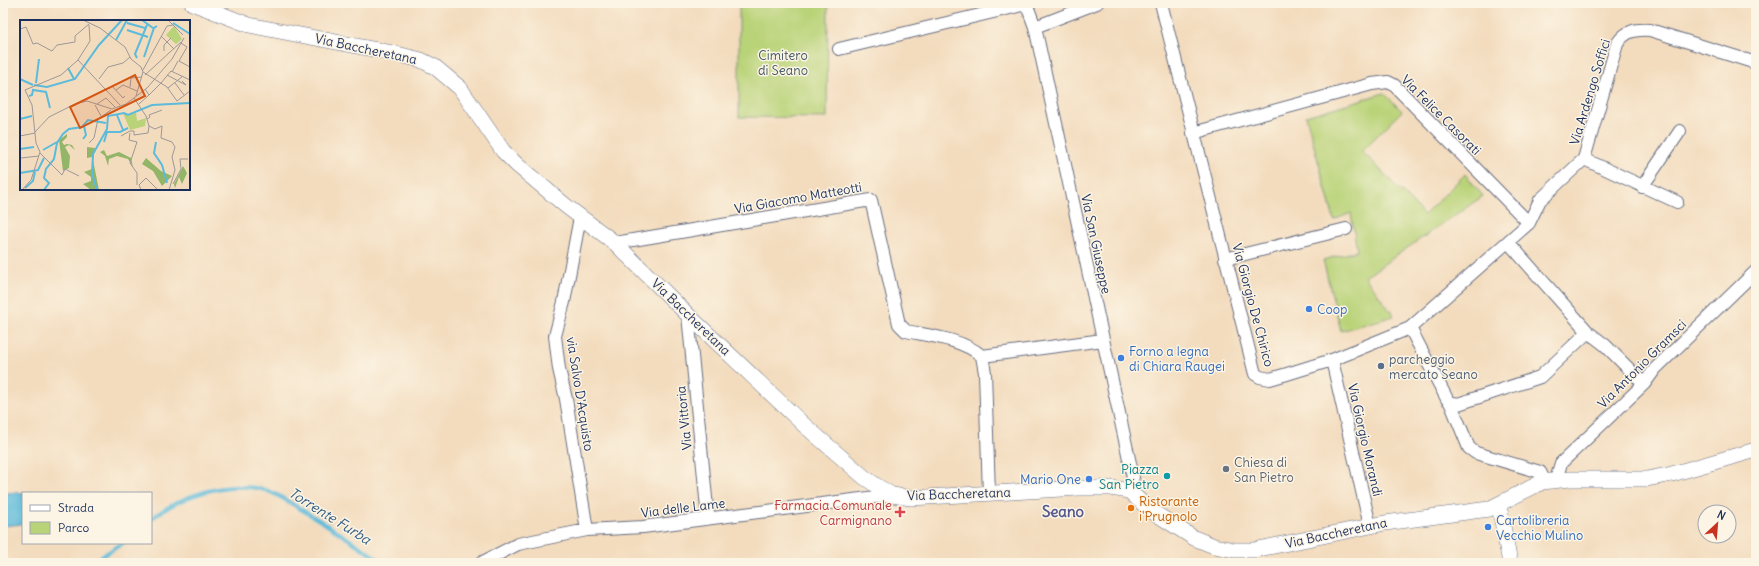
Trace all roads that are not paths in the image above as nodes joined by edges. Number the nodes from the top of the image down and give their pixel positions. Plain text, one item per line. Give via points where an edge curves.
1 (192, 3) edge
2 (1026, 3) edge
3 (1097, 3) edge
4 (1161, 3) edge
5 (1035, 27) junction
6 (839, 49) dead end
7 (1756, 63) edge
8 (1680, 131) dead end
9 (1193, 132) junction
10 (1584, 159) junction
11 (1642, 187) junction
12 (1677, 202) dead end
13 (580, 216) junction
14 (1529, 223) junction
15 (1346, 229) dead end
16 (1508, 242) junction
17 (615, 243) junction
18 (1225, 259) junction
19 (1756, 271) edge
20 (688, 315) junction
21 (1410, 328) junction
22 (1588, 332) junction
23 (1103, 340) junction
24 (982, 356) junction
25 (1332, 360) junction
26 (1644, 384) junction
27 (1454, 403) junction
28 (1756, 450) edge
29 (1551, 481) junction
30 (1130, 487) junction
31 (989, 494) junction
32 (892, 495) junction
33 (1499, 505) junction
34 (708, 518) junction
35 (1370, 526) junction
36 (587, 530) junction
37 (481, 563) edge
38 (1510, 563) edge

1 - 13 street, Via Baccheretana via 249,25 393,53 421,60 435,67 460,88 503,151
2 - 5 street, Via San Giuseppe
2 - 6 street
3 - 5 street
4 - 9 street, Via Giorgio De Chirico
5 - 23 street, Via San Giuseppe
7 - 10 street, Via Ardengo Soffici via 1650,30 1637,30 1625,34 1617,44
8 - 11 street
9 - 14 street, Via Felice Casorati via 1372,84 1388,82 1394,85
9 - 18 street, Via Giorgio De Chirico
10 - 11 street
10 - 14 street, Via Ardengo Soffici via 1540,200
11 - 12 street
13 - 17 street, Via Baccheretana
13 - 36 street, via Salvo D'Acquisto via 555,336
14 - 16 street
15 - 18 street
16 - 21 street, Via Giorgio De Chirico
16 - 22 street
17 - 20 street, Via Baccheretana
17 - 24 street, Via Giacomo Matteotti via 871,200 899,324 906,331 961,344 974,349
18 - 25 street, Via Giorgio De Chirico via 1255,374 1270,379
19 - 26 street, Via Antonio Gramsci via 1655,369
20 - 32 street, Via Baccheretana via 804,425 864,477
20 - 34 street, Via Vittoria
21 - 25 street, Via Giorgio De Chirico
21 - 27 street
22 - 26 street via 1605,345
22 - 27 street via 1540,377
23 - 24 street
23 - 30 street, Via San Giuseppe via 1133,477
24 - 31 street
25 - 35 street, Via Giorgio Morandi
26 - 29 street, Via Antonio Gramsci via 1561,462
27 - 29 street via 1469,448 1476,453 1540,472
28 - 29 street, Via Baccheretana via 1679,473 1647,478
29 - 33 street, Via Baccheretana via 1533,486
30 - 31 street, Via Baccheretana
30 - 35 street, Via Baccheretana via 1150,510 1194,538 1234,550 1254,550
31 - 32 street, Via Baccheretana via 910,498
32 - 34 street, Via delle Lame
33 - 35 street, Via Baccheretana via 1489,509
33 - 38 street
34 - 36 street, Via delle Lame via 643,527
36 - 37 street, Via delle Lame via 518,544

